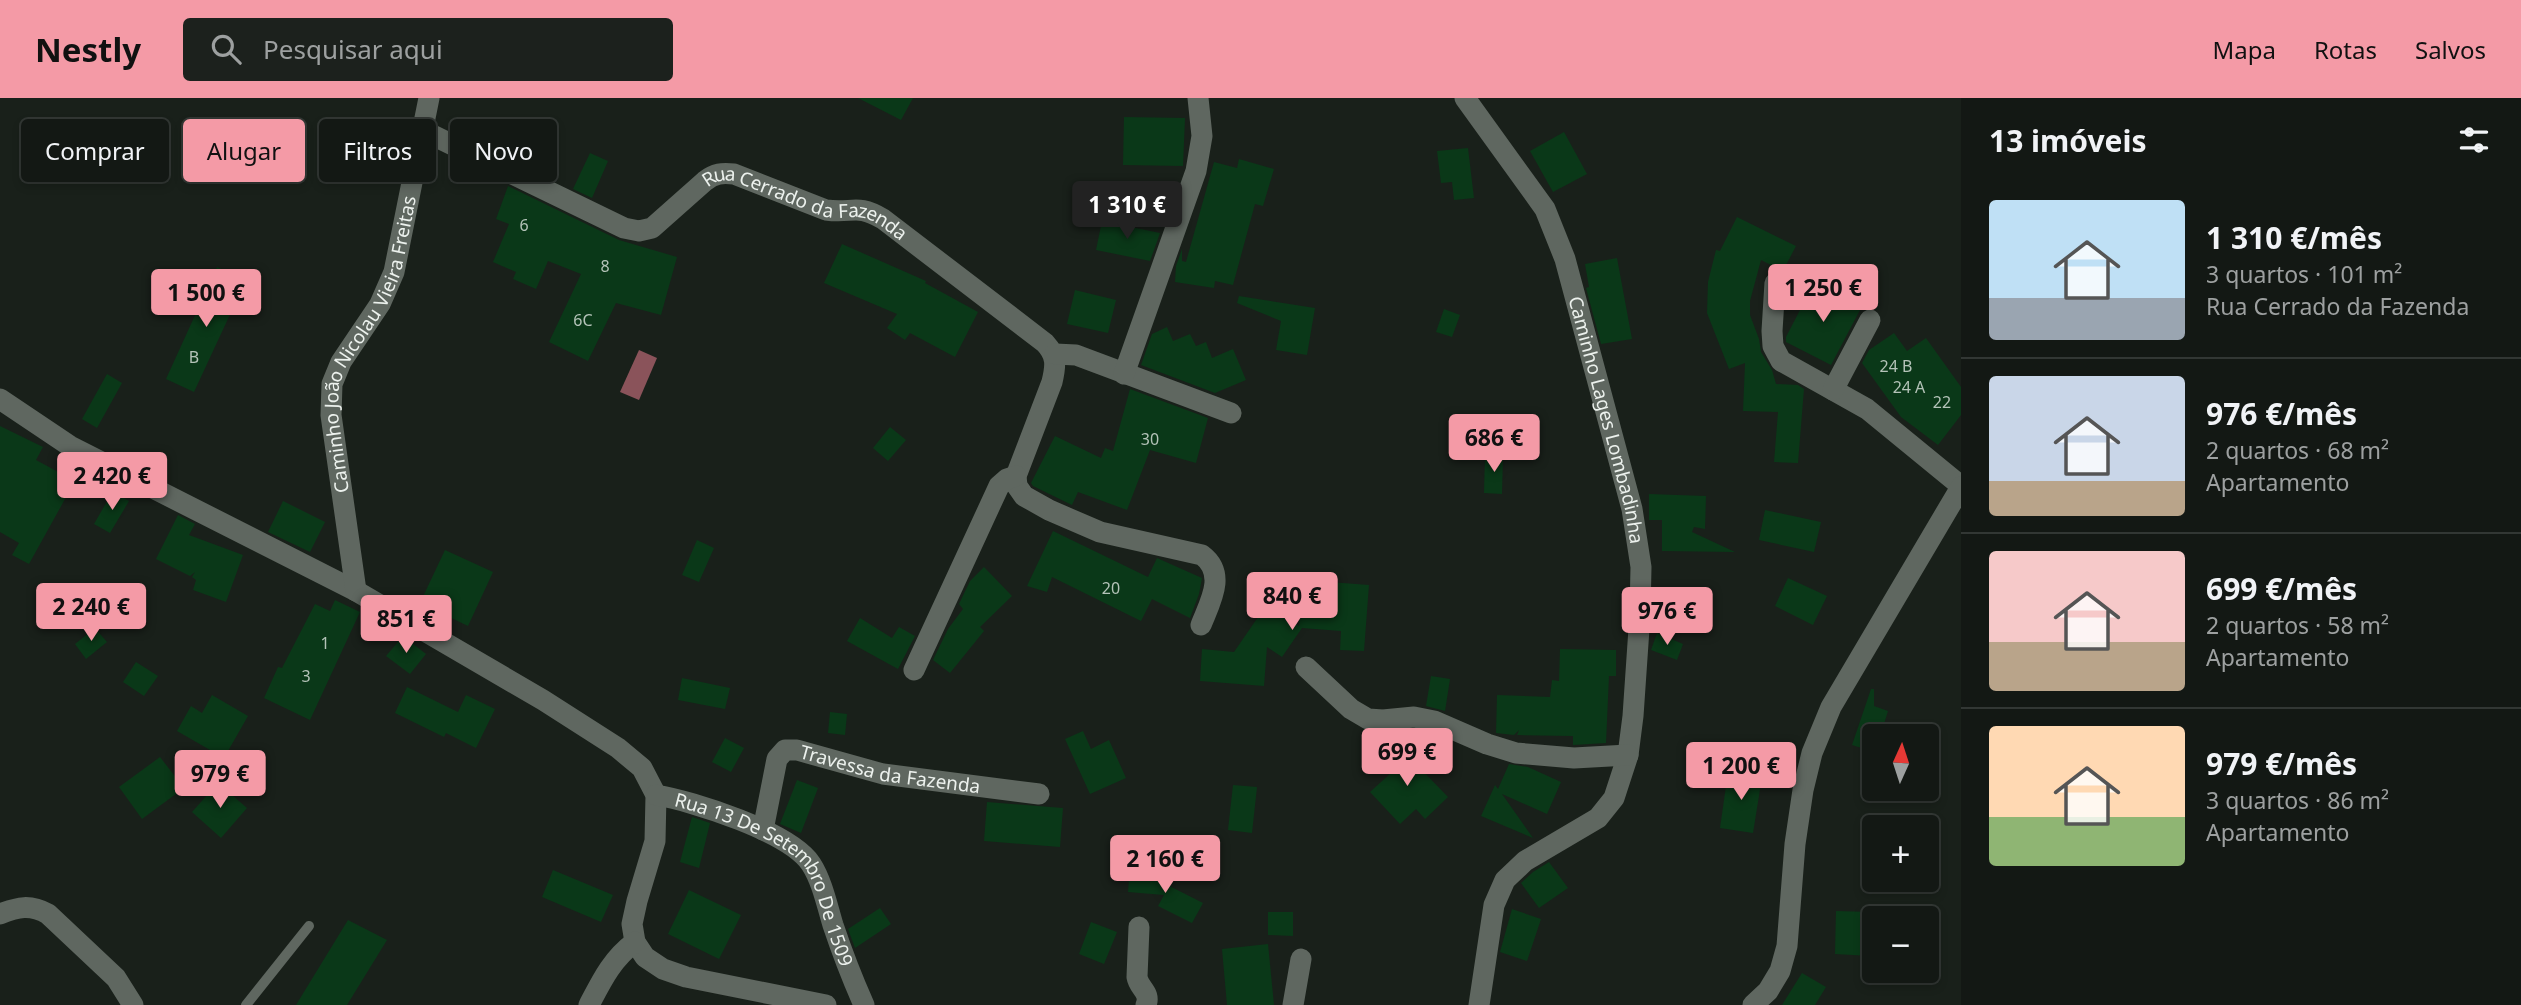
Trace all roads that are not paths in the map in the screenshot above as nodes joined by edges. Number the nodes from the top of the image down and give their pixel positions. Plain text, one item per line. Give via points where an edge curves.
1 (429, 98) edge
2 (1198, 98) edge
3 (1465, 98) edge
4 (426, 119) edge
5 (436, 137) edge
6 (413, 182) edge
7 (1775, 283) dead end
8 (1870, 320) dead end
9 (1055, 354) junction
10 (1124, 374) junction
11 (1833, 390) junction
12 (0, 399) edge
13 (1231, 412) dead end
14 (1016, 476) junction
15 (1961, 487) edge
16 (356, 591) junction
17 (1201, 625) dead end
18 (1306, 667) dead end
19 (914, 670) dead end
20 (1628, 755) junction
21 (1039, 794) dead end
22 (656, 795) junction
23 (763, 830) junction
24 (0, 914) edge
25 (309, 926) dead end
26 (1139, 928) dead end
27 (635, 942) junction
28 (1301, 960) dead end
29 (760, 999) edge
30 (133, 1005) edge
31 (246, 1005) edge
32 (589, 1005) edge
33 (826, 1005) edge
34 (864, 1005) edge
35 (1146, 1005) edge
36 (1293, 1005) edge
37 (1479, 1005) edge
38 (1753, 1005) edge

1 - 4 street, Caminho João Nicolau Vieira Freitas
2 - 10 street via 1202,136 1196,171
3 - 20 street, Caminho Lages Lombadinha via 1545,209 1565,259 1632,509 1641,567
5 - 9 street, Rua Cerrado da Fazenda via 624,228 639,231 652,228 705,180 722,173 826,210 868,210
6 - 16 street, Caminho João Nicolau Vieira Freitas via 394,272 332,384 331,415
7 - 11 street via 1773,346 1781,361
8 - 11 street
9 - 10 street via 1076,355
9 - 14 street via 1052,382
10 - 13 street
11 - 15 street via 1867,409
12 - 16 street via 70,446
14 - 17 street via 1024,496 1049,510 1100,532 1202,555 1211,562 1214,590
14 - 19 street via 999,486
15 - 38 street via 1831,706 1812,753 1795,844 1787,946 1780,971
16 - 22 street via 618,748 642,768
18 - 20 street via 1368,719 1434,721 1517,753 1574,758
20 - 37 street, Caminho Lages Lombadinha via 1614,798 1598,818 1525,862 1505,880 1494,905
21 - 23 street, Travessa da Fazenda via 883,774 785,750 777,759
22 - 23 street, Rua 13 De Setembro De 1509 via 680,799
22 - 27 street, Rua 13 De Setembro De 1509 via 655,841 632,925
23 - 34 street, Rua 13 De Setembro De 1509 via 810,863
24 - 30 street via 23,906 48,914 116,978
25 - 31 lane
26 - 35 street via 1137,978 1146,992
27 - 29 street, Rua 13 De Setembro De 1509 via 645,957 663,969
27 - 32 street via 609,966
28 - 36 street
29 - 33 street, Rua 13 De Setembro De 1509

